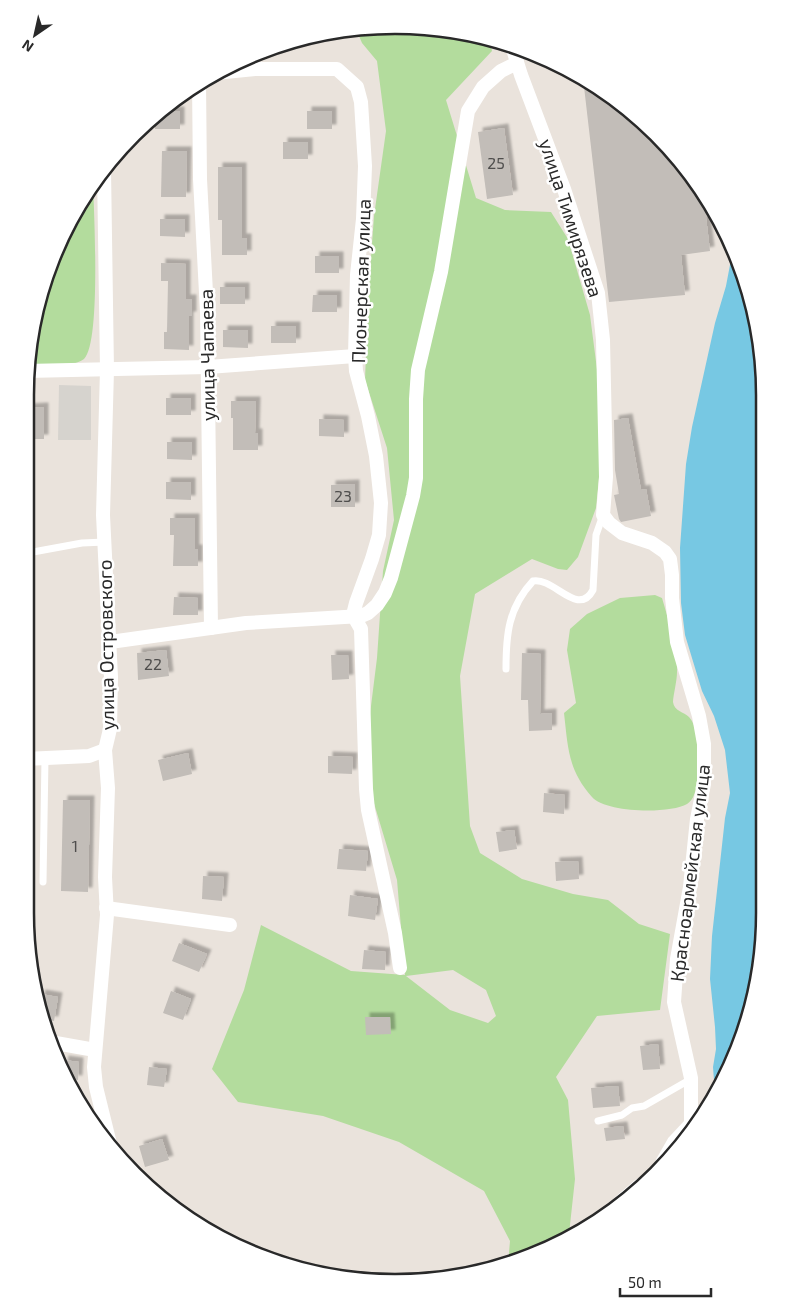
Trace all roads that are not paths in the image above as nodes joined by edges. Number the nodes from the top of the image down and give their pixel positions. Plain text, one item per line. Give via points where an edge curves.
1 (514, 54) edge
2 (517, 63) junction
3 (234, 72) edge
4 (199, 92) edge
5 (104, 181) edge
6 (354, 356) junction
7 (208, 367) junction
8 (106, 370) junction
9 (35, 371) edge
10 (603, 514) junction
11 (105, 542) junction
12 (34, 552) edge
13 (354, 615) junction
14 (211, 628) junction
15 (110, 642) junction
16 (506, 669) dead end
17 (105, 750) junction
18 (45, 758) junction
19 (34, 759) edge
20 (43, 882) dead end
21 (106, 908) junction
22 (230, 925) dead end
23 (400, 968) dead end
24 (58, 1043) edge
25 (95, 1050) junction
26 (691, 1078) junction
27 (691, 1120) edge
28 (598, 1121) dead end
29 (683, 1131) edge
30 (108, 1133) edge
31 (673, 1144) edge

1 - 2 street, улица Тимирязева
2 - 10 street, улица Тимирязева via 598,293 603,340 606,477
2 - 13 street via 483,87 468,111 441,272 418,370 416,478 412,504 384,593 368,614
3 - 6 street, Пионерская улица via 338,69 357,87 365,166
4 - 7 street, улица Чапаева
5 - 8 street, улица Островского
6 - 7 street
6 - 13 street, Пионерская улица via 376,456 381,503 376,543
7 - 8 street
7 - 14 street, улица Чапаева
8 - 9 street
8 - 11 street, улица Островского
10 - 16 lane via 596,535 593,590 589,597 576,600 549,583 533,581 512,615
10 - 26 street, Красноармейская улица via 622,533 652,543 670,559 678,642 704,744 704,784 677,959 674,1002
11 - 12 lane
11 - 15 street, улица Островского
13 - 14 street
13 - 23 street via 362,630 368,810
14 - 15 street
15 - 17 street, улица Островского via 110,729
17 - 18 street via 89,756
17 - 21 street, улица Островского via 108,788
18 - 19 street
18 - 20 lane
21 - 22 street
21 - 25 street, улица Островского
24 - 25 street
25 - 30 street, улица Островского via 96,1087
26 - 27 street, Красноармейская улица
26 - 28 lane via 644,1106
29 - 31 street

